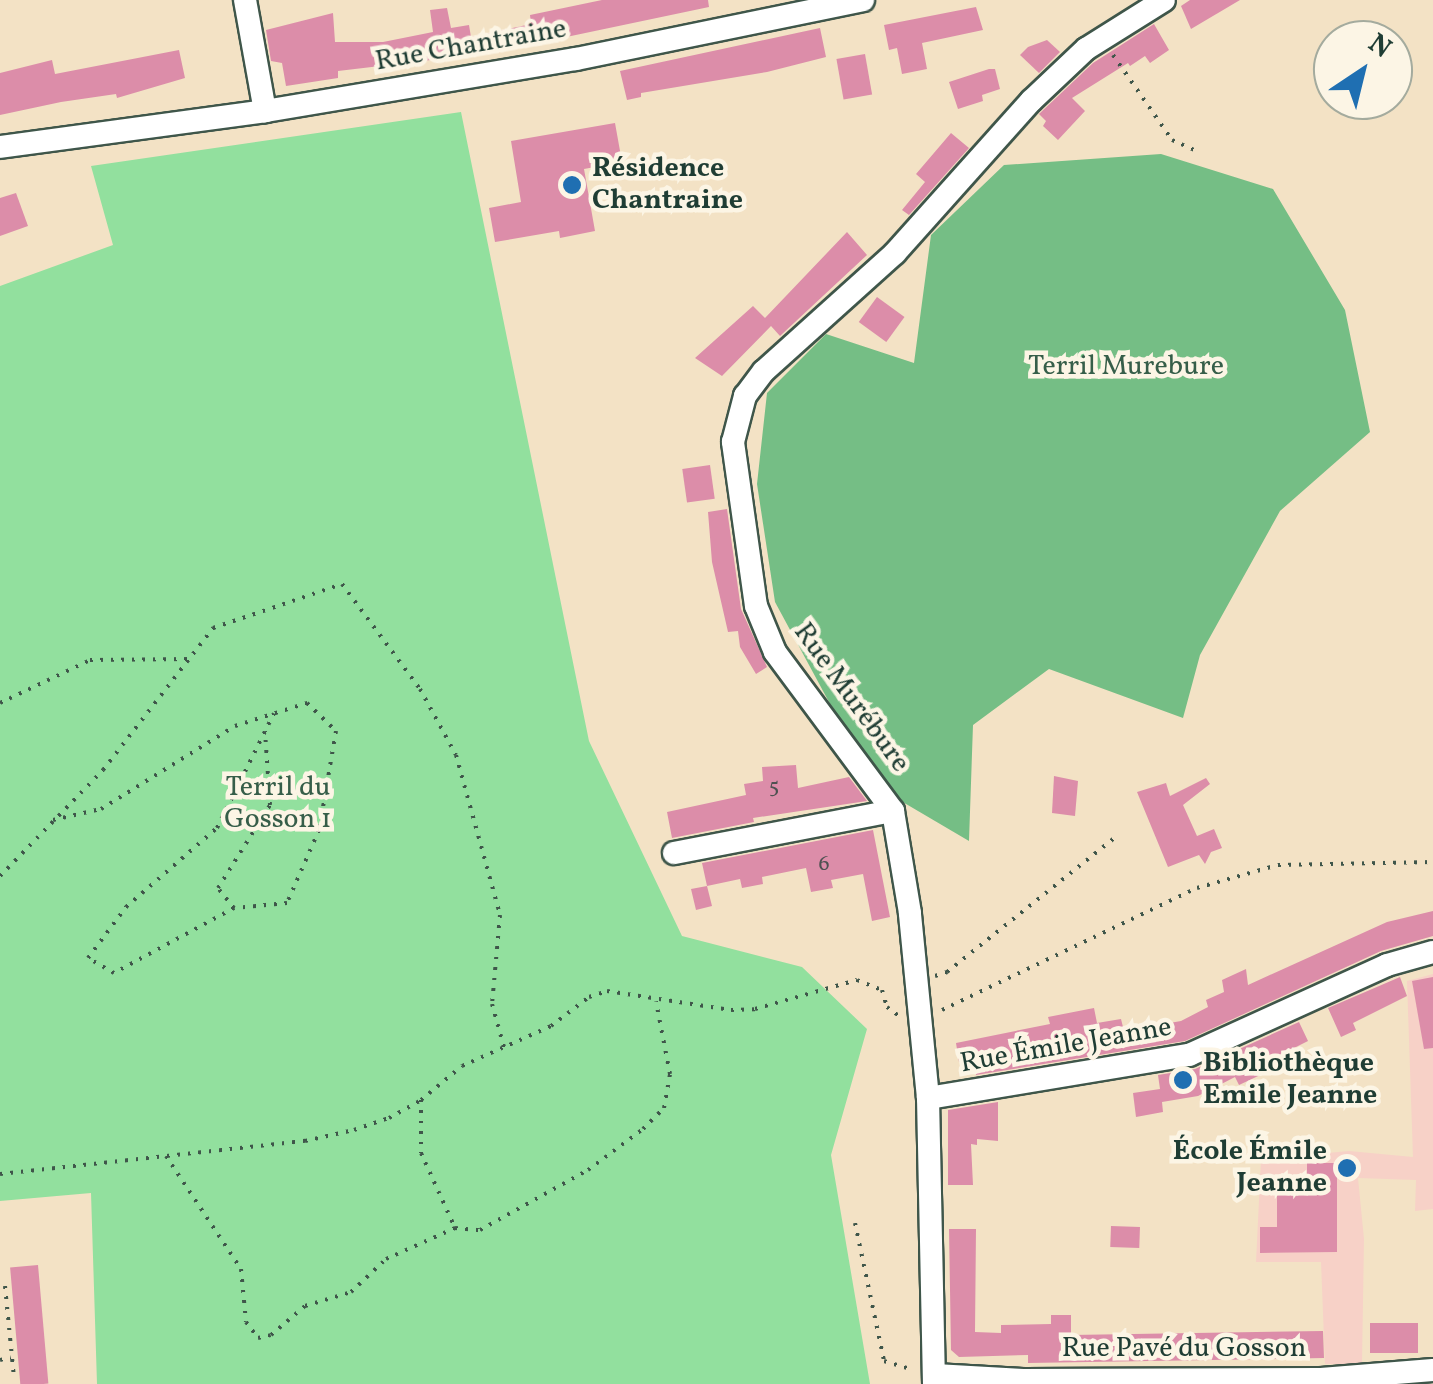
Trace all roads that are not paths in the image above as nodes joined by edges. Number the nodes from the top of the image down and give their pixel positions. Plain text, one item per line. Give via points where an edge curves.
1 (245, 0) edge
2 (863, 0) edge
3 (1164, 0) edge
4 (265, 111) junction
5 (0, 147) edge
6 (893, 811) junction
7 (674, 853) dead end
8 (1433, 952) edge
9 (928, 1098) junction
10 (1433, 1370) edge
11 (929, 1377) edge
12 (1342, 1381) edge

1 - 4 street
2 - 4 street, Rue Chantraine via 576,59
3 - 6 street, Rue Murébure via 1102,39 1031,101 895,253 764,371 746,396 734,442 756,606 776,652
4 - 5 street, Rue Chantraine
6 - 7 street
6 - 9 street, Rue Murébure
8 - 9 street, Rue Émile Jeanne via 1388,965 1189,1055
9 - 11 street, Rue Murébure
10 - 12 street, Rue Pavé du Gosson
11 - 12 street, Rue Pavé du Gosson

